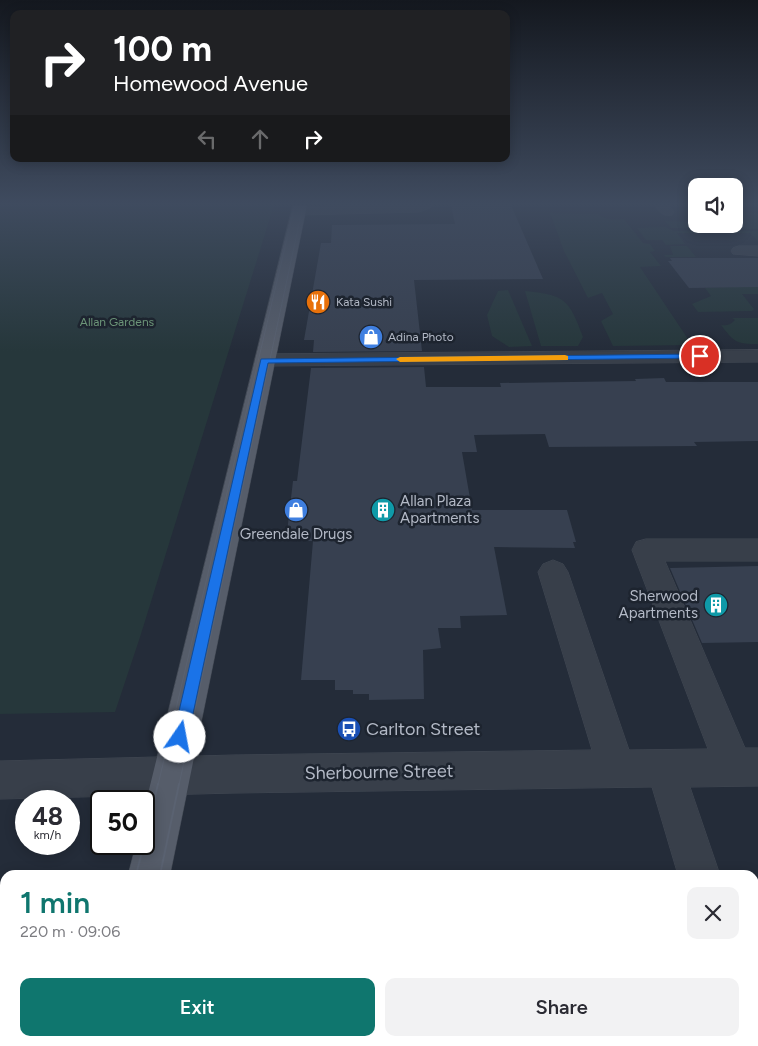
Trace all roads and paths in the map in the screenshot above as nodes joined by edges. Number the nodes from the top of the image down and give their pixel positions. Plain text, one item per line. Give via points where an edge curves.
1 (289, 254) edge
2 (758, 356) edge
3 (264, 360) junction
4 (758, 550) edge
5 (553, 572) dead end
6 (746, 767) edge
7 (665, 768) junction
8 (617, 769) junction
9 (171, 777) junction
10 (0, 780) edge
11 (150, 870) edge
12 (697, 870) edge

1 - 3 main road
2 - 3 street
3 - 9 main road
4 - 6 street via 646,550
5 - 8 street
6 - 7 street, Sherbourne Street
7 - 8 street, Sherbourne Street
7 - 12 street
8 - 9 street, Sherbourne Street
9 - 10 street, Sherbourne Street
9 - 11 main road

